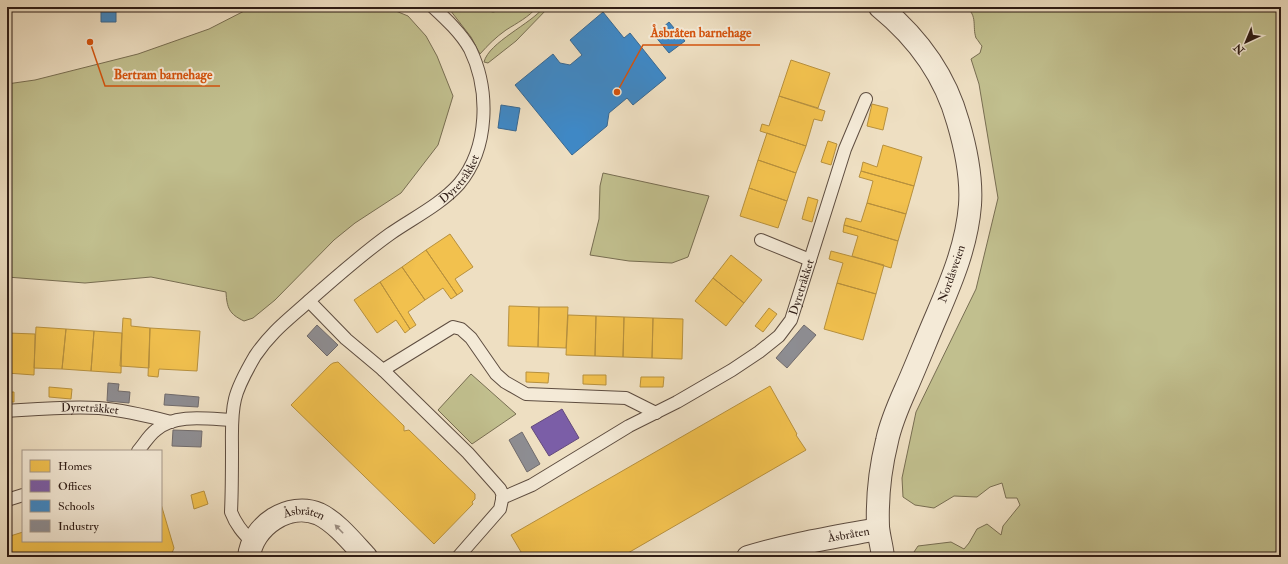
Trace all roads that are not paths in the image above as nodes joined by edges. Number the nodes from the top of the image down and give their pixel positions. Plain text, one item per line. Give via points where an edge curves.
1 (433, 7) edge
2 (880, 7) edge
3 (866, 99) dead end
4 (761, 240) dead end
5 (810, 260) junction
6 (309, 301) junction
7 (383, 370) junction
8 (7, 411) edge
9 (656, 413) junction
10 (232, 420) junction
11 (171, 422) junction
12 (139, 450) edge
13 (22, 495) edge
14 (502, 498) junction
15 (7, 500) edge
16 (878, 529) junction
17 (250, 549) edge
18 (366, 557) edge
19 (458, 557) edge
20 (748, 557) edge
21 (884, 557) edge

1 - 6 lane, Dyretråkket via 456,30 477,65 484,107 476,153 459,183 446,196 364,253
2 - 16 street, Nordåsveien via 908,32 922,49 953,103 969,170 970,205 963,245 950,284 887,440 878,497
3 - 5 lane, Dyretråkket via 845,149
4 - 5 lane
5 - 9 lane, Dyretråkket via 791,320 779,336 732,370
6 - 7 lane via 346,339
6 - 10 lane, Dyretråkket via 283,323 254,358 235,398
7 - 9 lane via 453,327 461,329 471,338 496,374 526,394 626,398
7 - 14 lane via 468,452 500,489
8 - 11 lane, Dyretråkket via 99,408
9 - 14 lane, Dyretråkket via 629,426 532,485
10 - 11 lane, Dyretråkket via 194,418
10 - 17 lane, Dyretråkket via 231,512
11 - 12 lane, Dyretråkket via 156,430
13 - 15 lane
14 - 19 lane via 500,509
16 - 20 street, Åsbråten
16 - 21 street, Nordåsveien
18 -> 17 street, Åsbråten via 332,522 306,511 294,511 278,516 265,524

